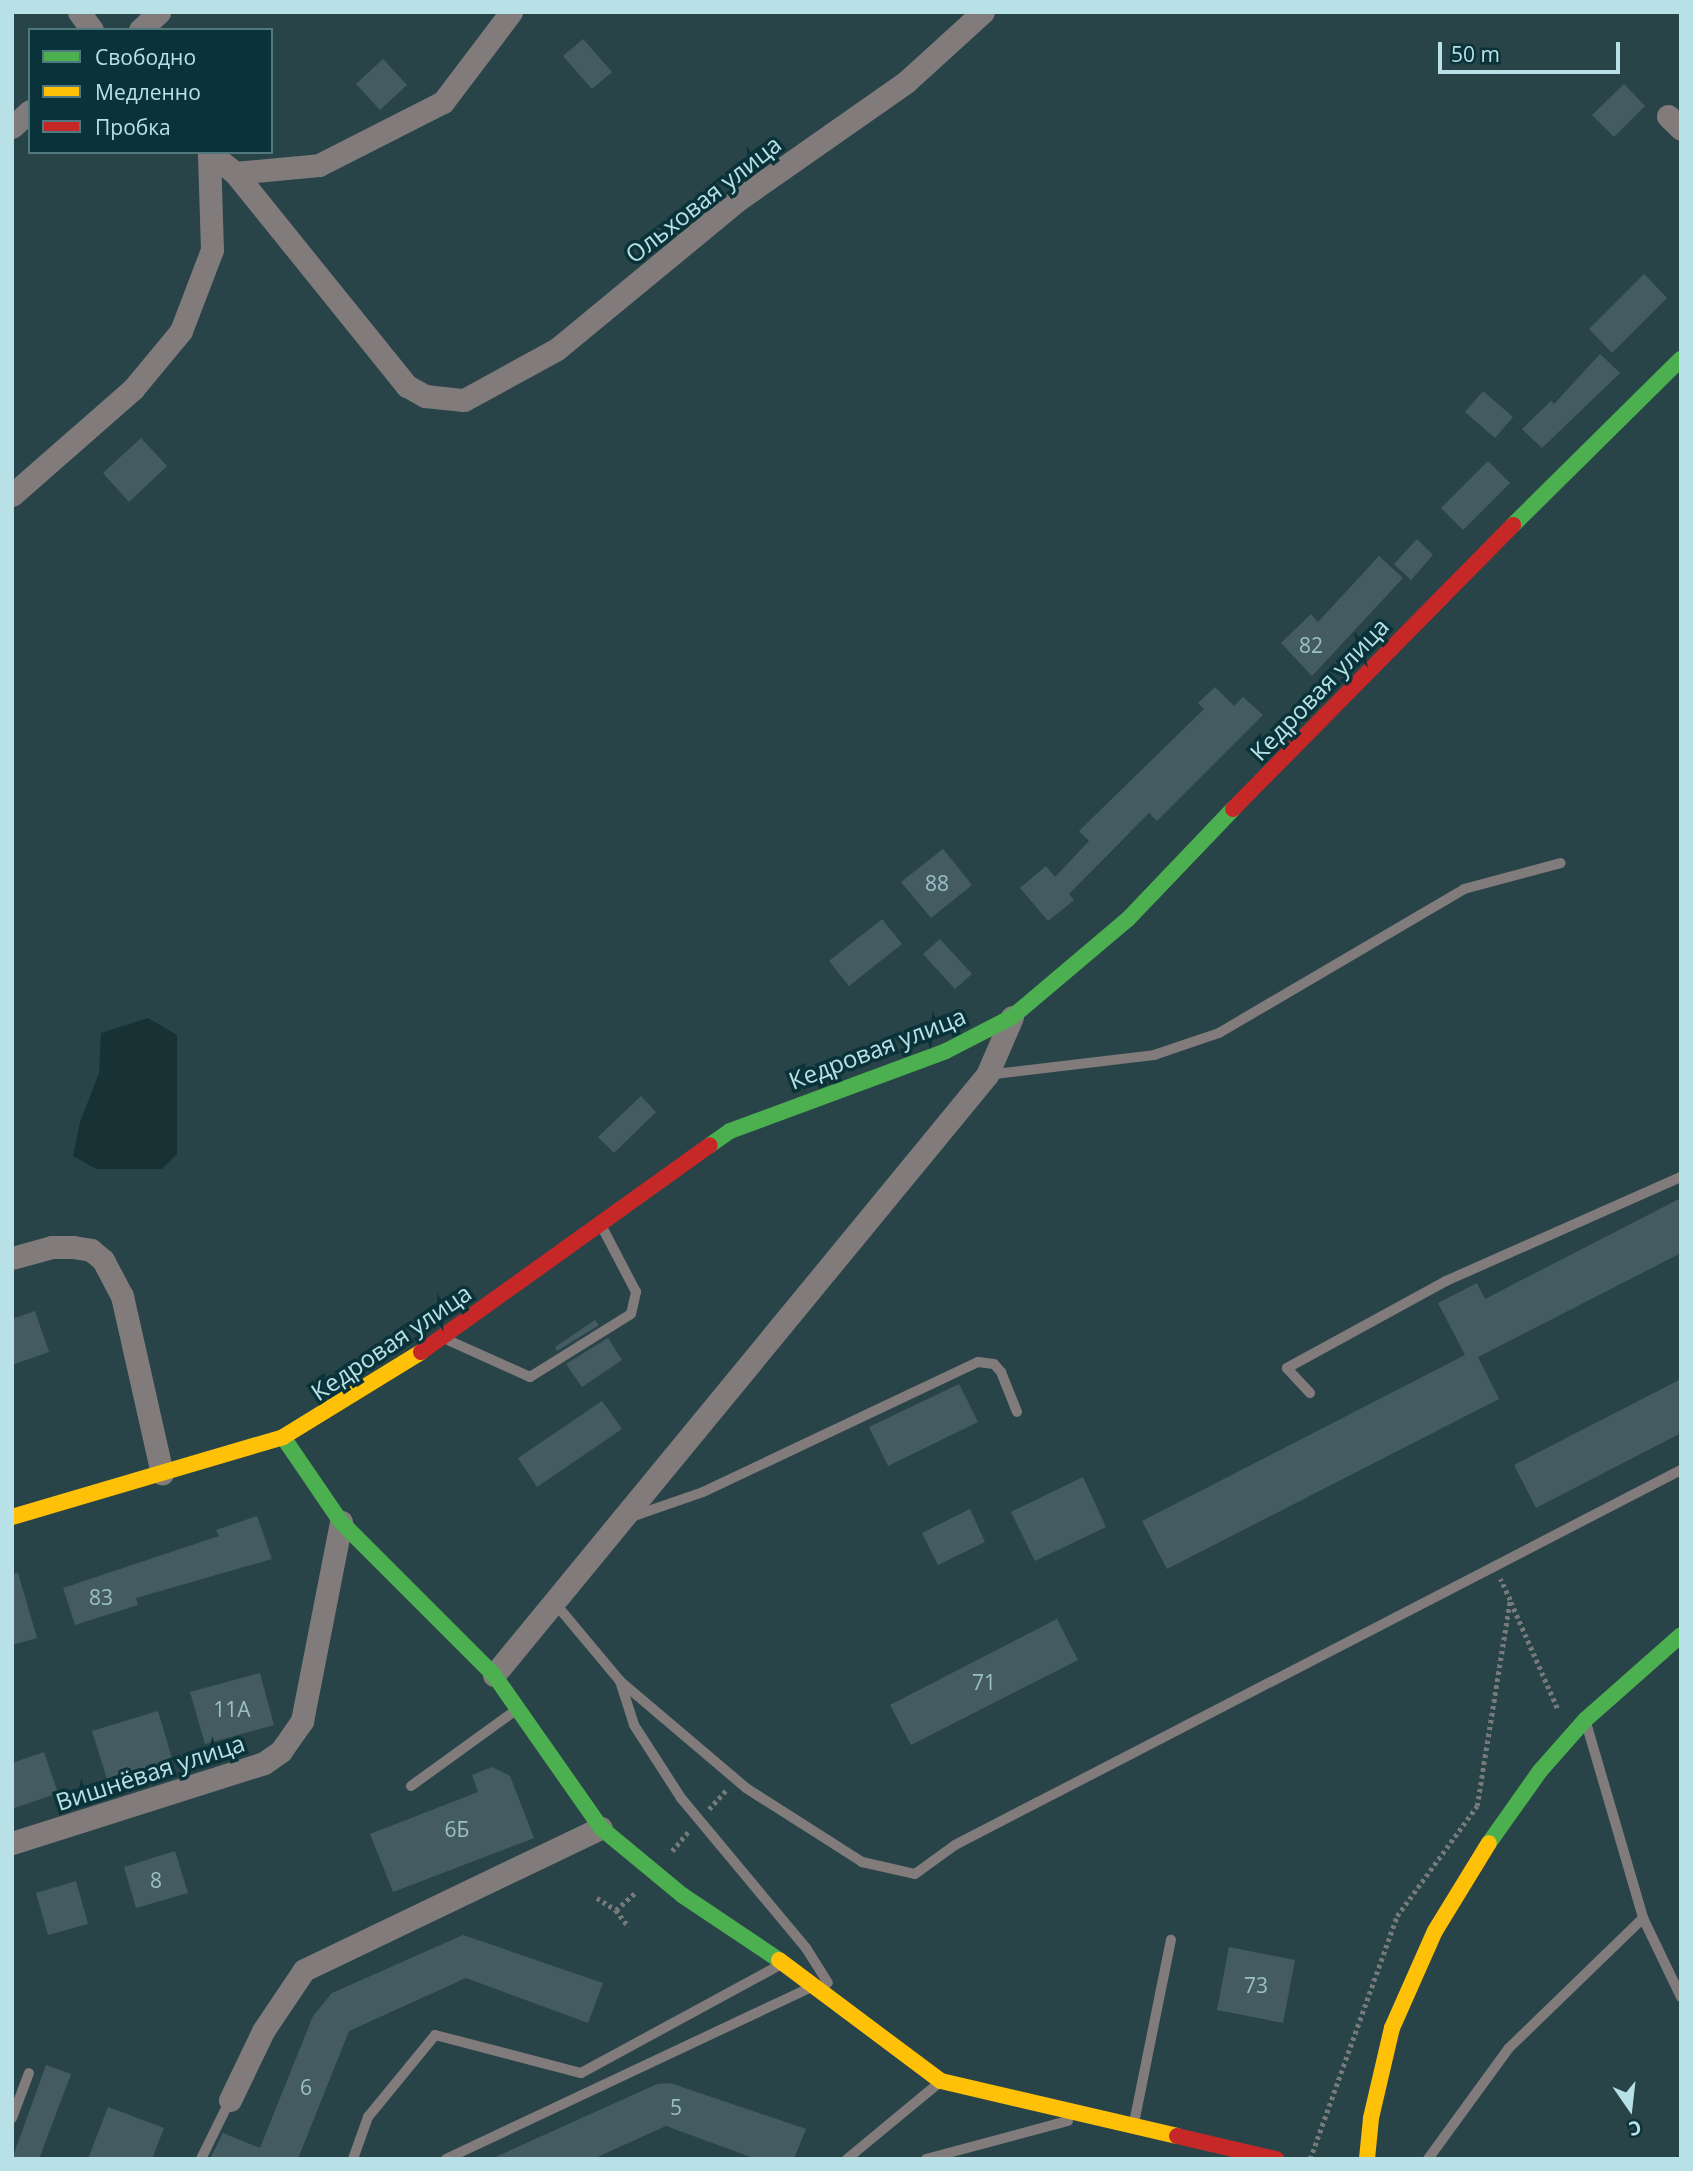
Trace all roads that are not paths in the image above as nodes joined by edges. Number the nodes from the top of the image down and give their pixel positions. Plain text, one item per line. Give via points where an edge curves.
1 (79, 12) edge
2 (159, 12) edge
3 (511, 12) edge
4 (982, 12) edge
5 (91, 28) edge
6 (142, 28) edge
7 (28, 113) edge
8 (12, 127) edge
9 (209, 154) edge
10 (211, 154) edge
11 (235, 173) junction
12 (1681, 359) edge
13 (12, 495) edge
14 (1561, 863) dead end
15 (1012, 1017) junction
16 (986, 1075) junction
17 (1681, 1177) edge
18 (598, 1221) junction
19 (12, 1258) edge
20 (444, 1338) junction
21 (1310, 1393) dead end
22 (1017, 1412) dead end
23 (284, 1437) junction
24 (1681, 1470) edge
25 (163, 1474) junction
26 (12, 1517) edge
27 (622, 1520) junction
28 (341, 1522) junction
29 (554, 1602) junction
30 (1681, 1636) edge
31 (494, 1675) junction
32 (620, 1682) junction
33 (516, 1710) junction
34 (1585, 1720) junction
35 (411, 1786) dead end
36 (601, 1828) junction
37 (12, 1843) edge
38 (1643, 1918) junction
39 (1171, 1940) dead end
40 (783, 1963) junction
41 (814, 1986) junction
42 (1681, 1997) edge
43 (845, 2009) junction
44 (29, 2073) dead end
45 (941, 2081) junction
46 (230, 2100) joint
47 (1091, 2114) junction
48 (12, 2118) edge
49 (1134, 2126) junction
50 (201, 2159) edge
51 (352, 2159) edge
52 (446, 2159) edge
53 (847, 2159) edge
54 (926, 2159) edge
55 (1276, 2159) edge
56 (1367, 2159) edge
57 (1428, 2159) edge

1 - 5 street
2 - 6 street
3 - 11 street via 443,102 319,165
4 - 11 street, Ольховая улица via 906,82 739,199 557,349 464,400 442,400 408,386
7 - 8 street
9 - 13 street via 212,250 181,331 133,389
10 - 11 street
12 - 15 street, Кедровая улица via 1383,654 1128,919
14 - 16 lane via 1464,889 1219,1033 1154,1055
15 - 16 street
15 - 18 street, Кедровая улица via 946,1051 730,1131
16 - 27 street
17 - 21 lane via 1446,1281 1287,1368
18 - 20 street, Кедровая улица
18 - 20 lane via 636,1292 631,1314 530,1377
19 - 25 street via 52,1247 73,1247 91,1250 103,1260 122,1296
20 - 23 street, Кедровая улица
22 - 27 lane via 1001,1372 994,1364 978,1362 703,1492
23 - 25 street, Кедровая улица
23 - 28 street
24 - 32 lane via 956,1845 915,1874 862,1862 746,1788
25 - 26 street, Кедровая улица
27 - 29 street
28 - 31 street
28 - 37 street, Вишнёвая улица via 302,1721 294,1736 264,1763
29 - 31 street
29 - 32 lane
30 - 34 street
31 - 33 street
32 - 43 lane via 634,1725 681,1798 806,1948
33 - 35 lane
33 - 36 street
34 - 38 lane
34 - 56 street via 1524,1793 1435,1931 1392,2028 1371,2118
36 - 40 street via 682,1895
36 - 46 street via 304,1970 263,2031
38 - 42 lane
38 - 57 lane via 1509,2048
39 - 49 lane
40 - 41 street
40 - 51 lane via 581,2073 435,2035 368,2117
41 - 43 street
41 - 52 lane
43 - 45 street
44 - 48 lane
45 - 47 street
45 - 53 lane
46 - 50 lane
47 - 49 street
47 - 54 lane
49 - 55 street

